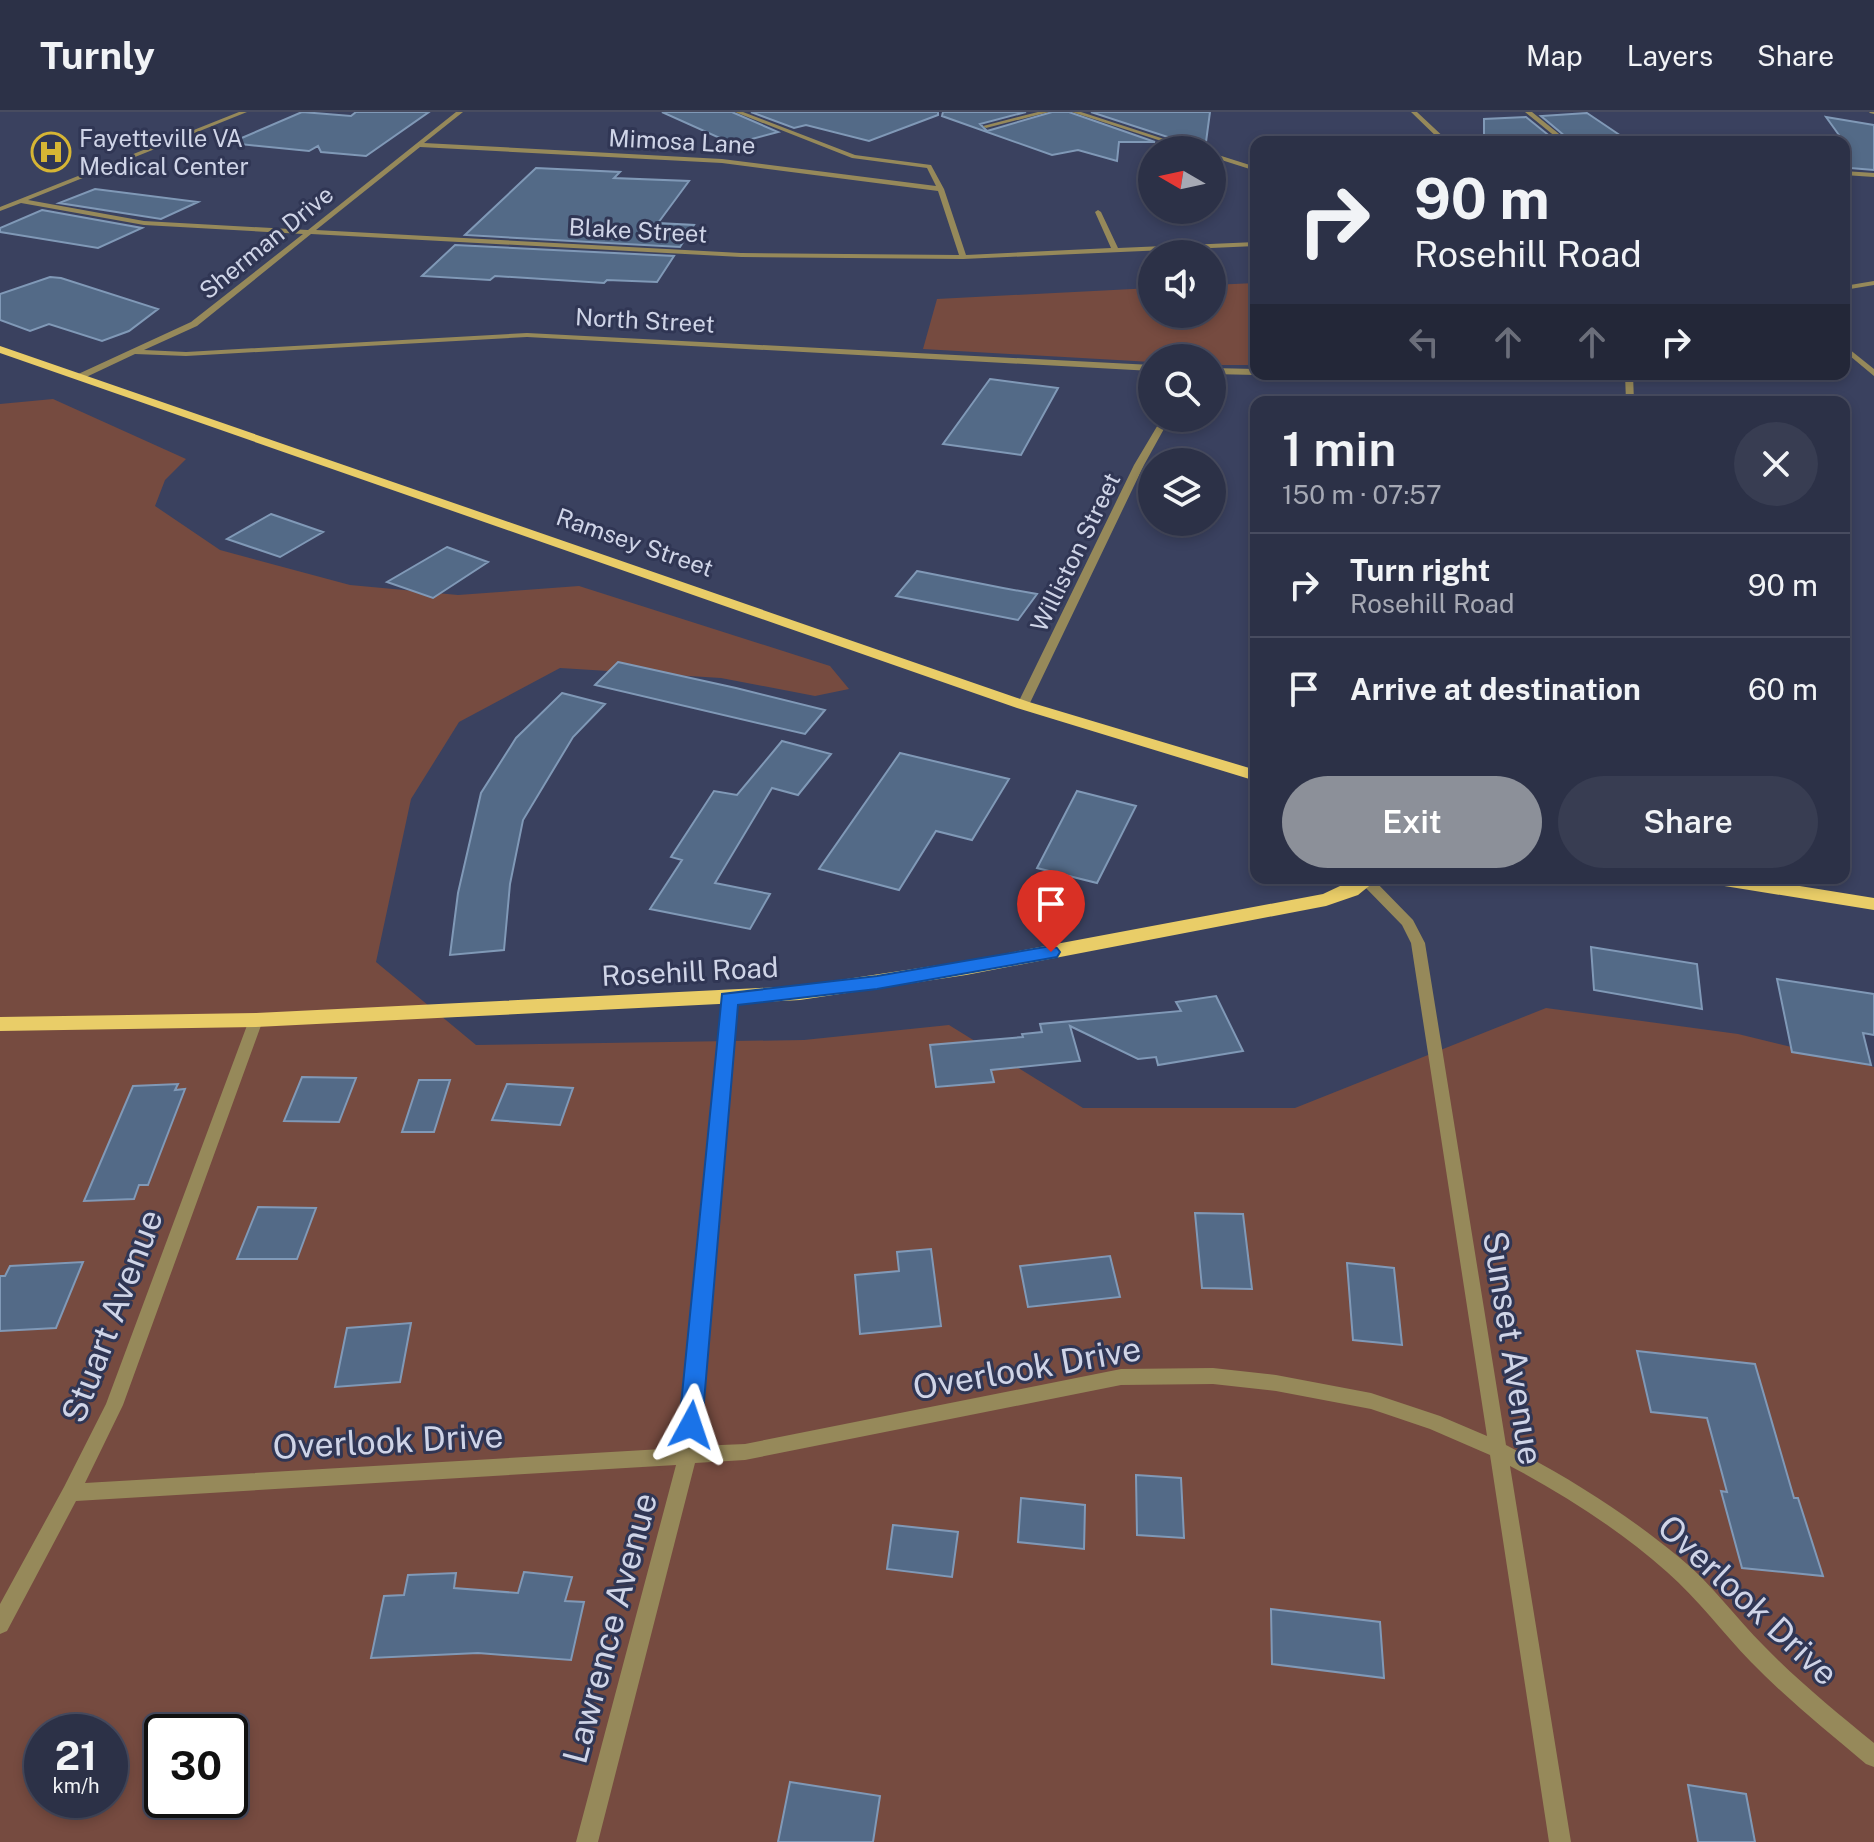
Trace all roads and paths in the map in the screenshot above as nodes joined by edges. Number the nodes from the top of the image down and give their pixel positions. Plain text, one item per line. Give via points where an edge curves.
1 (244, 112) edge
2 (460, 112) edge
3 (738, 112) edge
4 (1046, 112) edge
5 (1075, 112) edge
6 (1414, 112) edge
7 (1528, 112) edge
8 (986, 126) dead end
9 (1151, 136) edge
10 (1440, 136) edge
11 (1558, 136) edge
12 (419, 145) junction
13 (1226, 159) edge
14 (1250, 167) edge
15 (1850, 173) edge
16 (1874, 175) edge
17 (941, 189) junction
18 (20, 201) junction
19 (0, 209) edge
20 (1098, 212) dead end
21 (310, 233) junction
22 (1250, 244) edge
23 (1114, 248) junction
24 (963, 257) junction
25 (1874, 283) edge
26 (1850, 287) edge
27 (0, 349) edge
28 (136, 352) junction
29 (1850, 352) edge
30 (1138, 367) edge
31 (1226, 371) edge
32 (1250, 372) edge
33 (1874, 373) edge
34 (79, 377) junction
35 (1158, 432) edge
36 (1023, 705) junction
37 (1250, 774) edge
38 (1360, 884) edge
39 (1372, 884) edge
40 (1749, 884) edge
41 (1874, 904) edge
42 (729, 999) junction
43 (256, 1020) junction
44 (0, 1024) edge
45 (1498, 1450) junction
46 (688, 1455) junction
47 (71, 1493) junction
48 (0, 1624) edge
49 (1874, 1756) edge
50 (587, 1842) edge
51 (1560, 1842) edge

1 - 18 street
2 - 12 street, Sherman Drive
3 - 17 street via 854,157 929,166
4 - 8 street
5 - 9 street
6 - 10 street
7 - 11 street
12 - 17 street, Mimosa Lane via 722,161
12 - 21 street, Sherman Drive
13 - 14 street
15 - 16 street
17 - 24 street
18 - 19 street
18 - 21 street, Blake Street via 144,223
20 - 23 street
21 - 24 street, Blake Street via 757,255
21 - 28 street, Sherman Drive via 194,324
22 - 23 street, Blake Street
23 - 24 street, Blake Street
25 - 26 street
27 - 34 main road, Ramsey Street
28 - 30 street, North Street via 186,354 527,335
28 - 34 street, Sherman Drive
29 - 33 street
31 - 32 street
34 - 36 main road, Ramsey Street
35 - 36 street, Williston Street
36 - 37 main road, Ramsey Street
38 - 42 main road, Rosehill Road via 1326,900 996,963
39 - 45 street, Sunset Avenue via 1408,923 1418,943
40 - 41 main road
42 - 43 main road, Rosehill Road
42 - 46 street, Lawrence Avenue
43 - 44 main road, Rosehill Road
43 - 47 street, Stuart Avenue via 114,1405
45 - 46 street, Overlook Drive via 1371,1401 1213,1376 1121,1377 745,1452
45 - 49 street, Overlook Drive via 1576,1495 1675,1566 1759,1656
45 - 51 street, Sunset Avenue
46 - 47 street, Overlook Drive
46 - 50 street, Lawrence Avenue
47 - 48 street, Stuart Avenue

